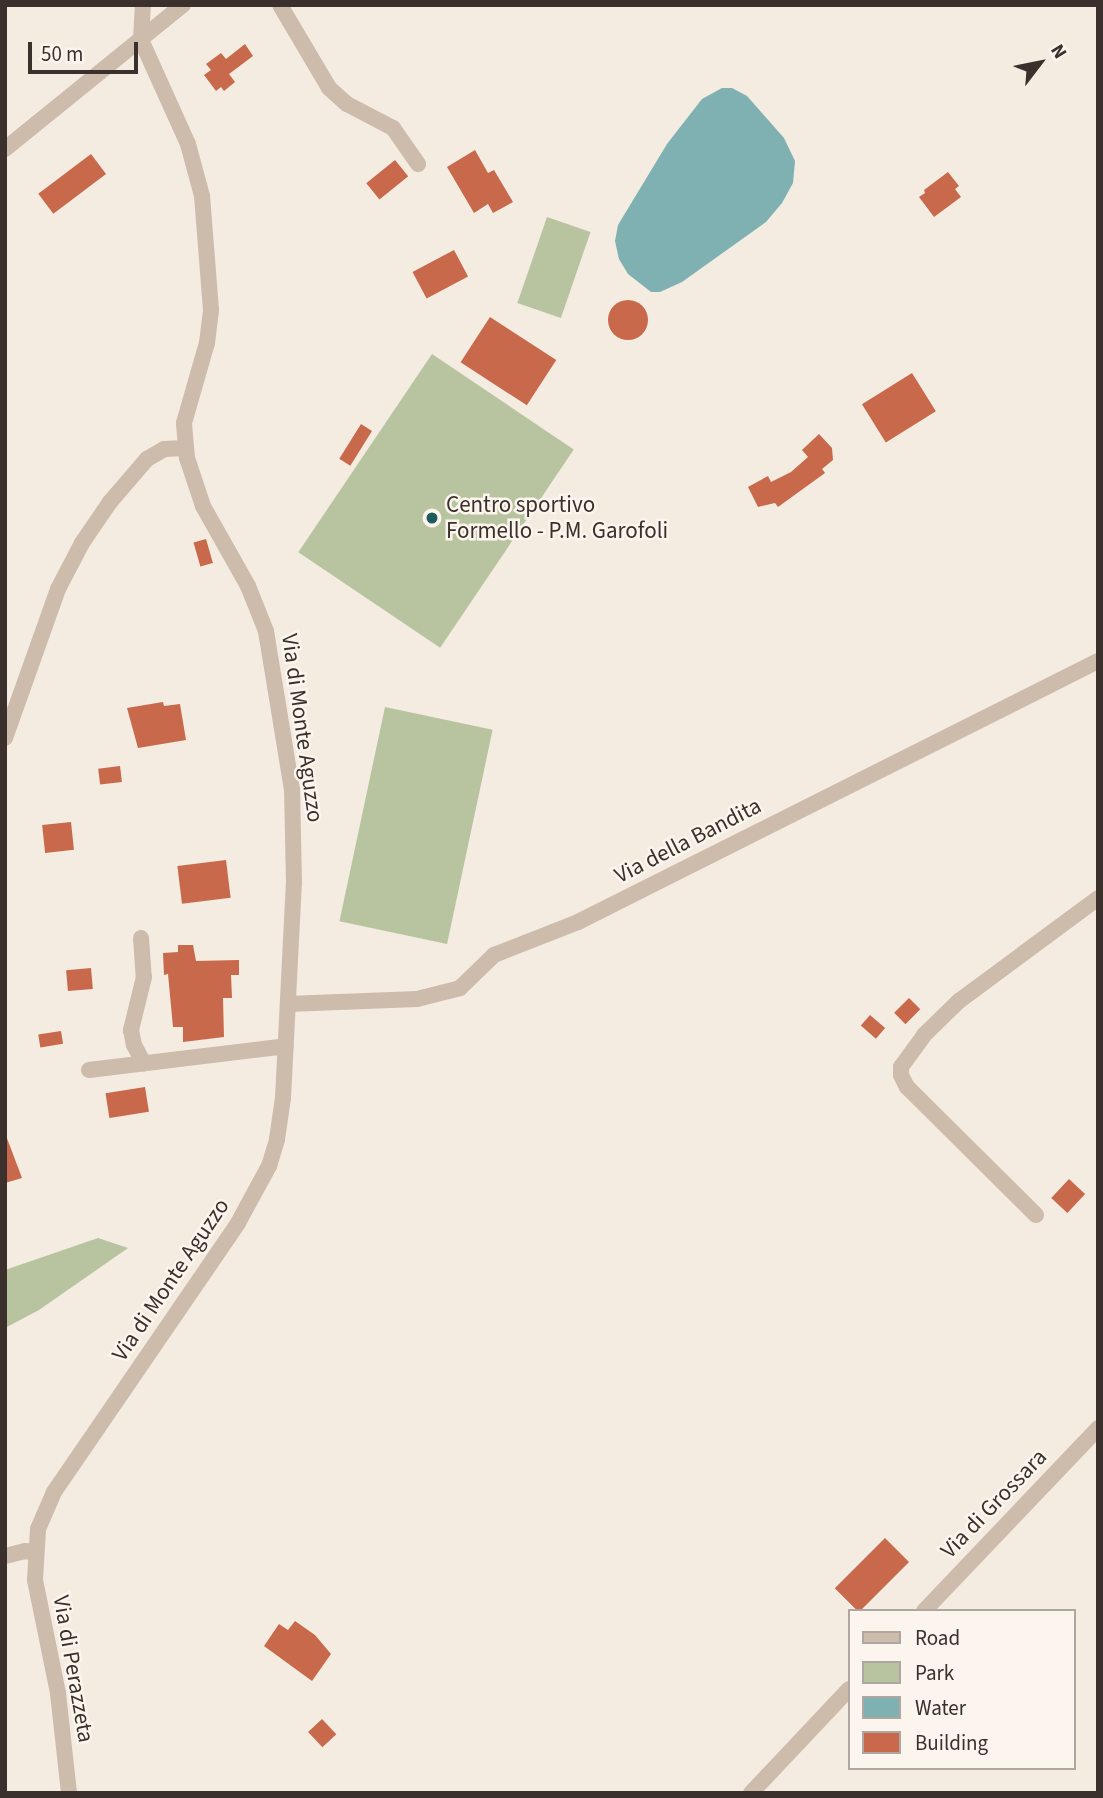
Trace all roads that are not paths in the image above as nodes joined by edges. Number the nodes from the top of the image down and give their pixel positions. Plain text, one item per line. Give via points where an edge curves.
1 (143, 5) edge
2 (184, 5) edge
3 (280, 5) edge
4 (141, 40) junction
5 (5, 149) edge
6 (418, 164) dead end
7 (185, 448) junction
8 (1098, 661) edge
9 (5, 738) edge
10 (1098, 898) edge
11 (141, 938) dead end
12 (288, 1004) junction
13 (286, 1046) junction
14 (144, 1064) junction
15 (89, 1070) dead end
16 (1036, 1215) dead end
17 (1098, 1428) edge
18 (36, 1553) junction
19 (5, 1556) edge
20 (926, 1609) edge
21 (848, 1690) edge
22 (69, 1793) edge
23 (751, 1793) edge

1 - 4 street
2 - 4 street
3 - 6 street via 329,88 393,128
4 - 5 street
4 - 7 street, Via di Monte Aguzzo via 188,144 202,196 211,310 207,343 184,423
7 - 9 street via 164,449 151,456 110,502 82,543 58,589
7 - 12 street, Via di Monte Aguzzo via 203,506 256,602 268,641 295,826
8 - 12 street, Via della Bandita via 578,922 494,955 460,988 417,999
10 - 16 street via 959,1001 924,1035 901,1067 902,1079 911,1091
11 - 14 street via 144,974 131,1030
12 - 13 street, Via di Monte Aguzzo
13 - 14 street
13 - 18 street, Via di Monte Aguzzo via 281,1118 265,1173 239,1223 54,1492 41,1518
14 - 15 street
17 - 20 street, Via di Grossara
18 - 19 street
18 - 22 street, Via di Perazzeta via 36,1588 60,1703
21 - 23 street

